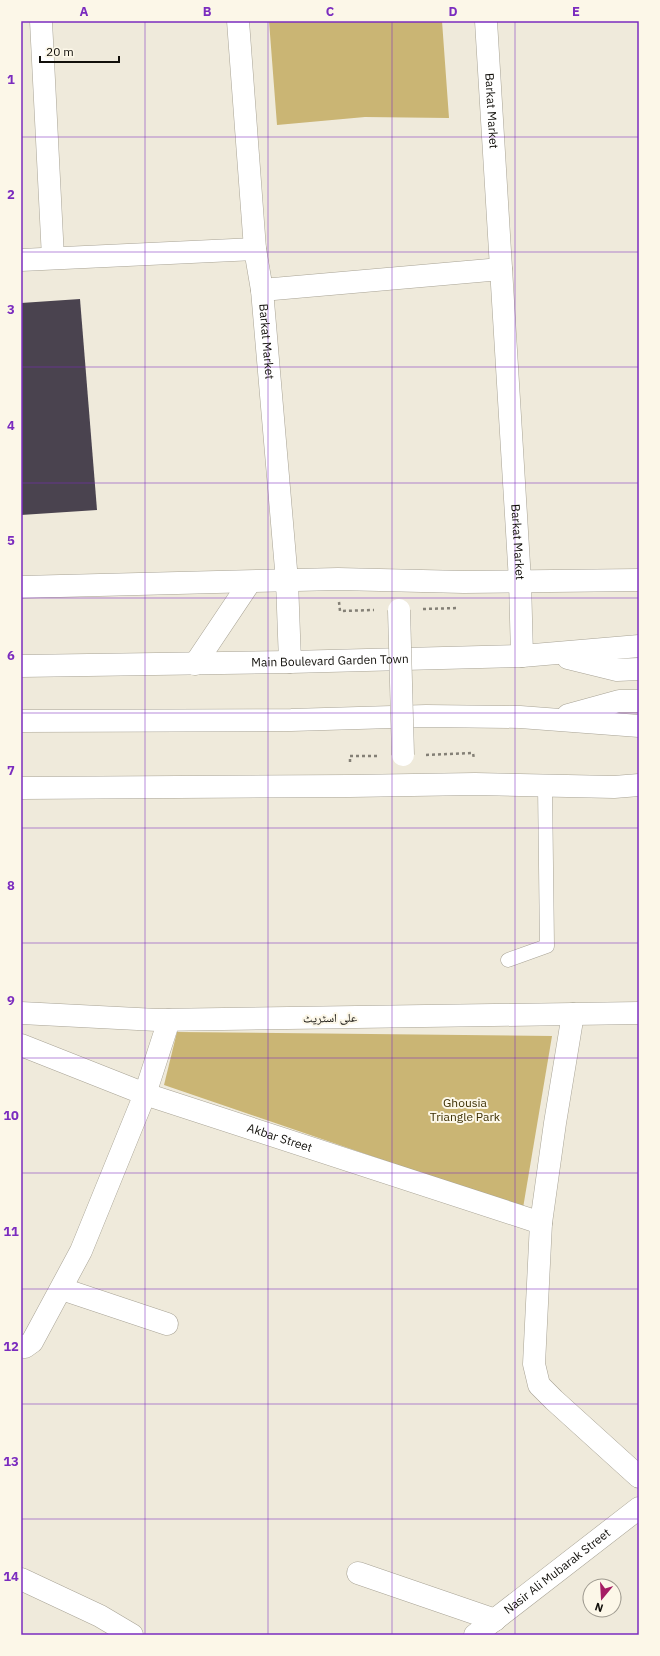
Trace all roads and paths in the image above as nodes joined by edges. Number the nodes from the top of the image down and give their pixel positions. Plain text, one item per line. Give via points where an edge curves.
1 (40, 21) edge
2 (238, 21) edge
3 (486, 21) edge
4 (255, 249) junction
5 (53, 258) junction
6 (21, 260) edge
7 (501, 269) junction
8 (262, 290) junction
9 (520, 580) junction
10 (639, 580) edge
11 (287, 581) junction
12 (250, 582) junction
13 (21, 587) edge
14 (464, 608) dead end
15 (399, 610) junction
16 (340, 611) dead end
17 (639, 646) edge
18 (549, 653) junction
19 (522, 656) junction
20 (290, 662) junction
21 (194, 664) junction
22 (21, 666) edge
23 (639, 670) edge
24 (639, 701) edge
25 (552, 720) junction
26 (21, 721) edge
27 (639, 726) edge
28 (473, 754) dead end
29 (402, 755) joint
30 (639, 785) edge
31 (545, 786) junction
32 (21, 788) edge
33 (508, 960) dead end
34 (21, 1013) edge
35 (639, 1013) edge
36 (573, 1014) junction
37 (169, 1020) junction
38 (21, 1046) edge
39 (145, 1094) junction
40 (541, 1223) junction
41 (62, 1289) junction
42 (167, 1324) dead end
43 (21, 1346) edge
44 (639, 1477) edge
45 (639, 1508) edge
46 (358, 1572) dead end
47 (21, 1579) edge
48 (491, 1628) edge
49 (132, 1635) edge

1 - 5 street
2 - 4 street, Barkat Market
3 - 7 street, Barkat Market
4 - 5 street
4 - 8 street, Barkat Market
5 - 6 street
7 - 8 street
7 - 9 street, Barkat Market
8 - 11 street, Barkat Market
9 - 10 street
9 - 11 street
9 - 19 street, Barkat Market
11 - 12 street
11 - 20 street, Barkat Market
12 - 13 street
12 - 21 street
14 - 15 path
15 - 16 path
15 - 29 street, bridge
17 - 18 street, Main Boulevard Garden Town
18 - 19 street, Main Boulevard Garden Town
18 - 23 street via 617,670
19 - 20 street, Main Boulevard Garden Town
20 - 21 street, Main Boulevard Garden Town
21 - 22 street, Main Boulevard Garden Town
24 - 25 street via 619,701
25 - 26 street via 426,716 291,720
25 - 27 street
28 - 29 path
30 - 31 street
31 - 32 street via 475,784
31 - 33 lane via 547,946
34 - 37 street, علی اسٹریٹ
35 - 36 street, علی اسٹریٹ
36 - 37 street, علی اسٹریٹ
36 - 40 street
37 - 39 street
38 - 39 street, Akbar Street
39 - 40 street, Akbar Street
39 - 41 street via 81,1251
40 - 44 street via 534,1364 539,1385
41 - 42 street
41 - 43 street via 32,1342
45 - 48 street, Nasir Ali Mubarak Street
46 - 48 street
47 - 49 street via 100,1616

